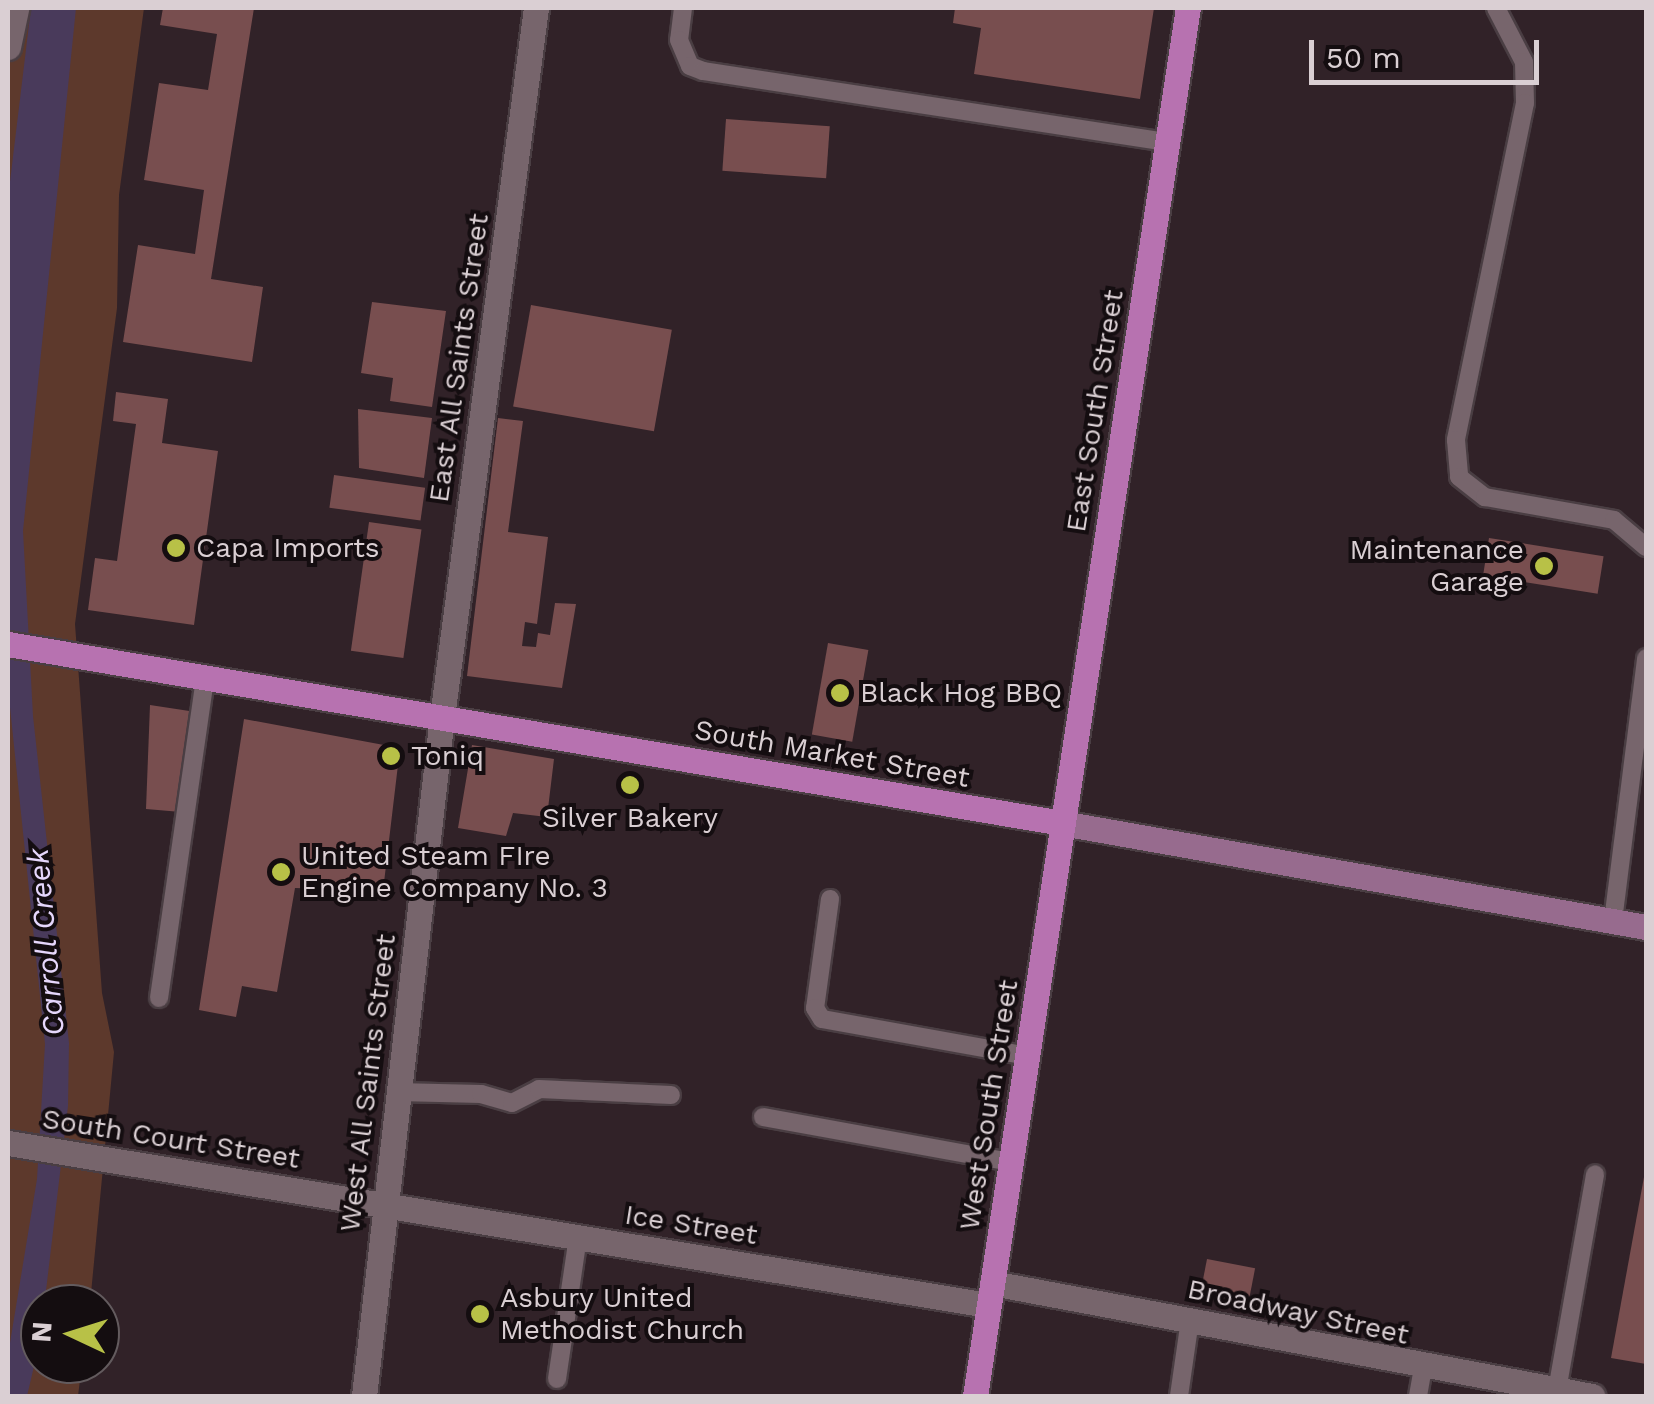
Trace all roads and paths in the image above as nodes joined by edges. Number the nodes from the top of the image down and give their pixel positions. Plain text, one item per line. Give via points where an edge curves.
1 (16, 8) edge
2 (536, 8) edge
3 (683, 8) edge
4 (1188, 8) edge
5 (1496, 8) edge
6 (8, 48) edge
7 (1167, 142) junction
8 (1646, 542) edge
9 (8, 644) edge
10 (1646, 658) edge
11 (205, 677) junction
12 (442, 717) junction
13 (1062, 823) junction
14 (830, 899) dead end
15 (1613, 921) junction
16 (1646, 926) edge
17 (158, 998) dead end
18 (1027, 1056) junction
19 (397, 1092) junction
20 (671, 1096) dead end
21 (764, 1116) dead end
22 (8, 1143) edge
23 (1010, 1162) junction
24 (1595, 1174) dead end
25 (383, 1204) junction
26 (578, 1236) junction
27 (990, 1294) junction
28 (1190, 1320) junction
29 (1424, 1369) junction
30 (557, 1379) dead end
31 (1556, 1393) edge
32 (364, 1396) edge
33 (975, 1396) edge
34 (1179, 1396) edge
35 (1418, 1396) edge
36 (1592, 1396) edge

1 - 6 street
2 - 12 street, East All Saints Street
3 - 7 lane via 679,40 690,66 703,71
4 - 7 main road, East South Street
5 - 8 lane via 1524,62 1525,103 1456,440 1459,477 1485,497 1614,520
7 - 13 main road, East South Street
9 - 11 main road, South Market Street
10 - 15 lane
11 - 12 main road, South Market Street
11 - 17 lane
12 - 13 main road, South Market Street
12 - 19 street, West All Saints Street
13 - 15 main road, South Market Street
13 - 18 main road, West South Street
14 - 18 lane via 815,1008 822,1018
15 - 16 main road, South Market Street
18 - 23 main road, West South Street
19 - 20 lane via 481,1094 512,1102 540,1089
19 - 25 street, West All Saints Street
21 - 23 lane
22 - 25 street, South Court Street
23 - 27 main road, West South Street
24 - 31 lane
25 - 26 street, Ice Street
25 - 32 street, West All Saints Street
26 - 27 street, Ice Street
26 - 30 lane
27 - 28 street, Broadway Street
27 - 33 main road, West South Street
28 - 29 street, Broadway Street
28 - 34 lane
29 - 31 street, Broadway Street
29 - 35 lane
31 - 36 street, Broadway Street

